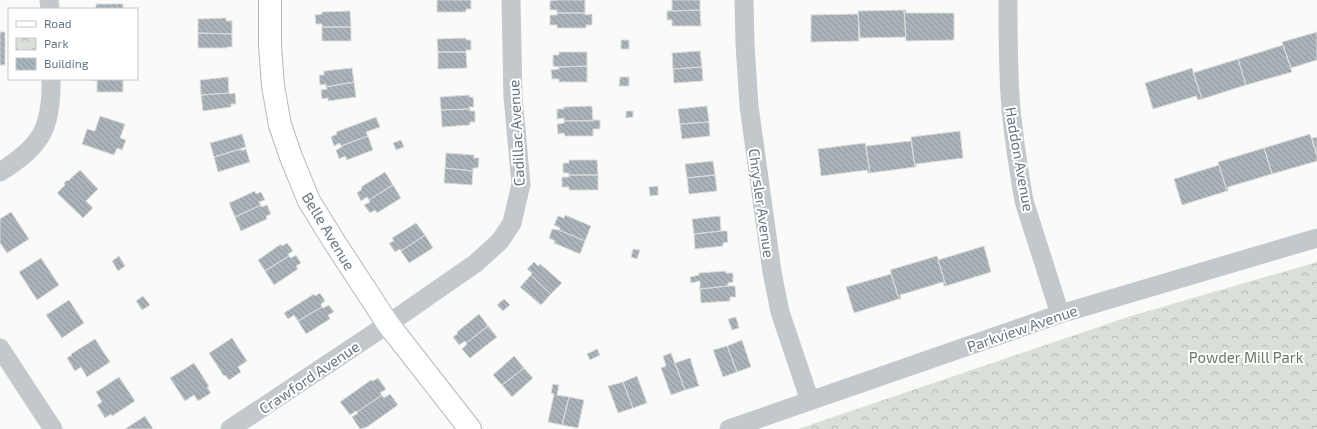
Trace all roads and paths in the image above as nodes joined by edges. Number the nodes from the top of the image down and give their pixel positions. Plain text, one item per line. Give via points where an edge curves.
1 (270, 0) edge
2 (511, 0) edge
3 (744, 0) edge
4 (1008, 0) edge
5 (51, 80) edge
6 (0, 172) edge
7 (1317, 238) edge
8 (1060, 314) junction
9 (388, 324) junction
10 (0, 348) edge
11 (810, 401) junction
12 (52, 429) edge
13 (230, 429) edge
14 (470, 429) edge
15 (729, 429) edge

1 - 9 street, Belle Avenue via 273,86 280,125 291,157 309,201
2 - 9 street, Cadillac Avenue via 513,97 521,184 512,223 500,241 476,263
3 - 11 street, Chrysler Avenue via 749,106 772,272 780,312
4 - 8 street, Haddon Avenue via 1013,134 1024,201
5 - 6 street via 48,119 43,133 20,159
7 - 8 street, Parkview Avenue
8 - 11 street, Parkview Avenue
9 - 13 street, Crawford Avenue
9 - 14 street, Belle Avenue
10 - 12 street
11 - 15 street, Parkview Avenue

